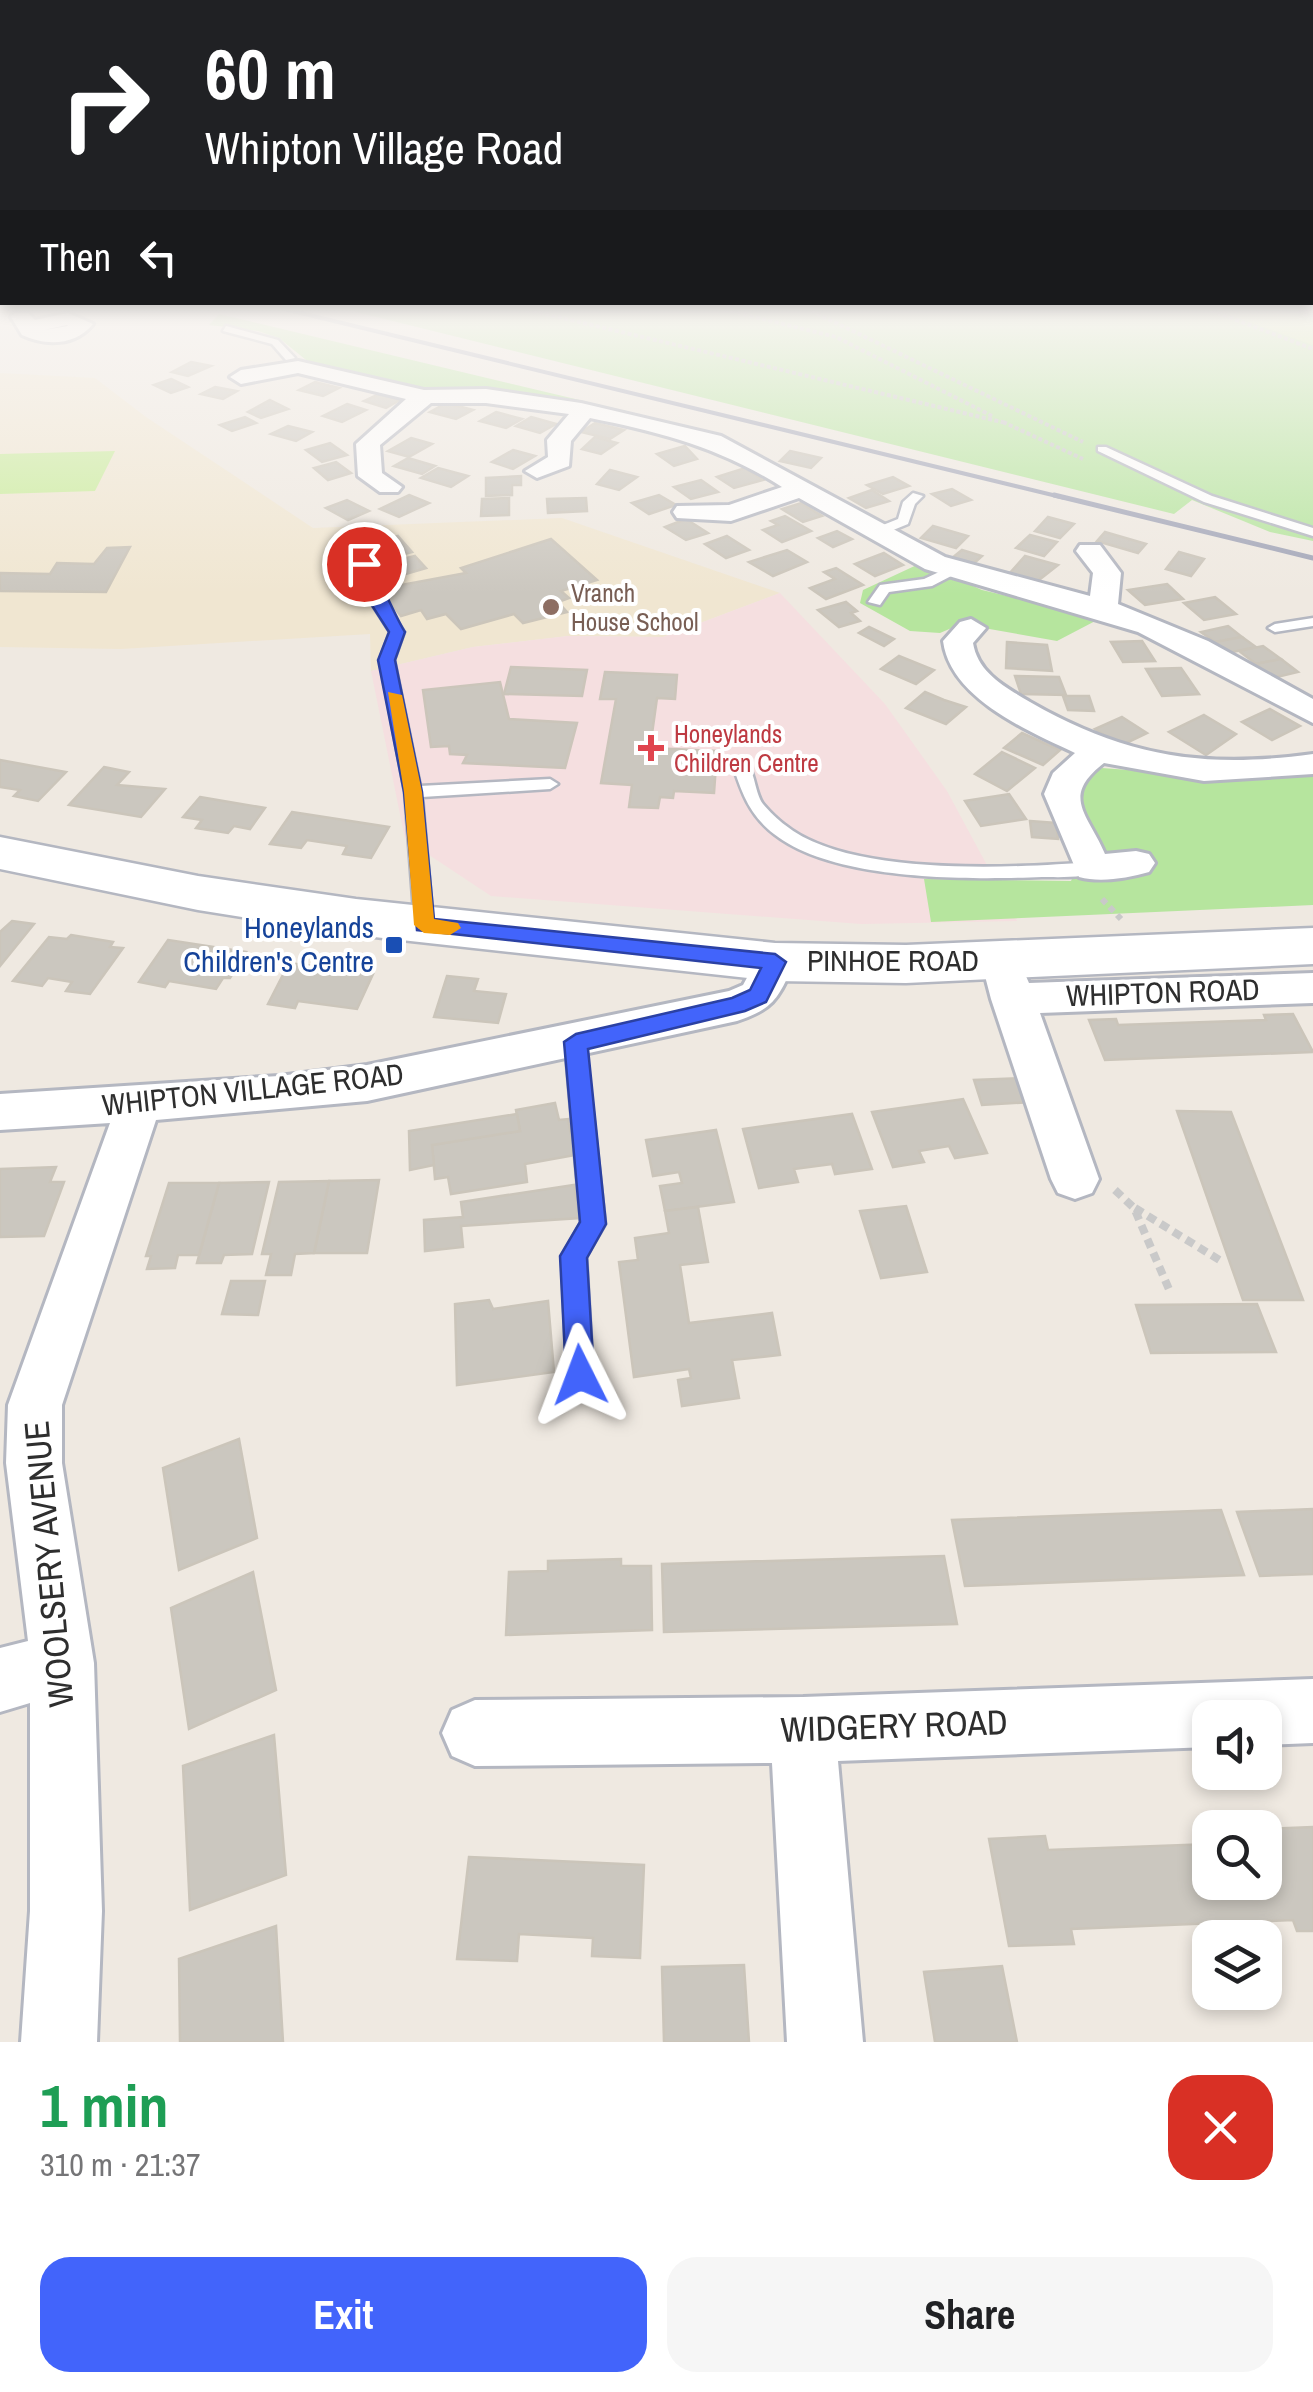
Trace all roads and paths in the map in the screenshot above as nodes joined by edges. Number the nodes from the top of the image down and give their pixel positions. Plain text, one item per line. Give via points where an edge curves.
1 (416, 403) edge
2 (528, 403) edge
3 (923, 403) edge
4 (967, 403) edge
5 (998, 403) edge
6 (584, 411) junction
7 (1006, 423) junction
8 (1102, 448) joint
9 (1089, 462) dead end
10 (558, 466) dead end
11 (802, 488) junction
12 (342, 492) dead end
13 (916, 496) dead end
14 (686, 512) dead end
15 (878, 532) junction
16 (1313, 532) edge
17 (352, 537) dead end
18 (1137, 563) dead end
19 (952, 570) junction
20 (874, 602) dead end
21 (1103, 608) junction
22 (1313, 622) edge
23 (971, 628) dead end
24 (1275, 628) dead end
25 (1313, 712) edge
26 (1099, 751) junction
27 (740, 762) dead end
28 (1313, 764) edge
29 (550, 784) dead end
30 (413, 792) junction
31 (0, 853) edge
32 (1136, 863) dead end
33 (1092, 868) junction
34 (424, 925) junction
35 (1313, 946) edge
36 (1138, 954) junction
37 (775, 962) junction
38 (1007, 980) junction
39 (1313, 988) edge
40 (576, 1042) junction
41 (140, 1104) junction
42 (0, 1112) edge
43 (1075, 1179) joint
44 (1134, 1208) junction
45 (1221, 1261) dead end
46 (1171, 1294) dead end
47 (580, 1375) dead end
48 (62, 1664) junction
49 (0, 1680) edge
50 (1313, 1710) edge
51 (804, 1730) junction
52 (475, 1733) dead end
53 (59, 2042) edge
54 (825, 2042) edge

1 - 12 street via 370,438 368,472 381,484
2 - 6 street
3 - 7 path
4 - 7 path
5 - 8 path
6 - 10 street via 559,440
6 - 11 street via 710,438
7 - 9 path
8 - 16 lane via 1208,499
11 - 14 street via 739,521
11 - 15 street
13 - 15 lane via 904,521
15 - 19 street
17 - 30 lane via 397,632 386,660
18 - 21 street via 1097,558 1108,582
19 - 20 lane via 927,583 886,588
19 - 21 street via 1010,590
21 - 25 street via 1200,650
22 - 24 lane
23 - 26 street via 958,641 958,655 976,678
26 - 28 street via 1194,767
26 - 33 street via 1072,768 1061,800
27 - 33 lane via 756,807 783,832 823,852 981,875
29 - 30 lane
30 - 34 lane
31 - 34 main road, PINHOE ROAD via 198,892
32 - 33 street
33 - 36 path via 1091,889 1118,913
34 - 37 main road, PINHOE ROAD
35 - 36 main road, PINHOE ROAD
36 - 38 main road, PINHOE ROAD
37 - 38 main road, PINHOE ROAD
37 - 40 street, WHIPTON VILLAGE ROAD via 758,996 737,1006
38 - 39 street, WHIPTON ROAD
38 - 43 street
40 - 41 street, WHIPTON VILLAGE ROAD via 367,1083
40 - 47 lane via 593,1224 574,1256
41 - 42 street, WHIPTON VILLAGE ROAD
41 - 48 street, WOOLSERY AVENUE via 35,1406 34,1463
43 - 44 path via 1116,1190
44 - 45 path
44 - 46 path
48 - 49 street
48 - 53 street, WOOLSERY AVENUE via 66,1911
50 - 51 street, WIDGERY ROAD
51 - 52 street, WIDGERY ROAD
51 - 54 street

